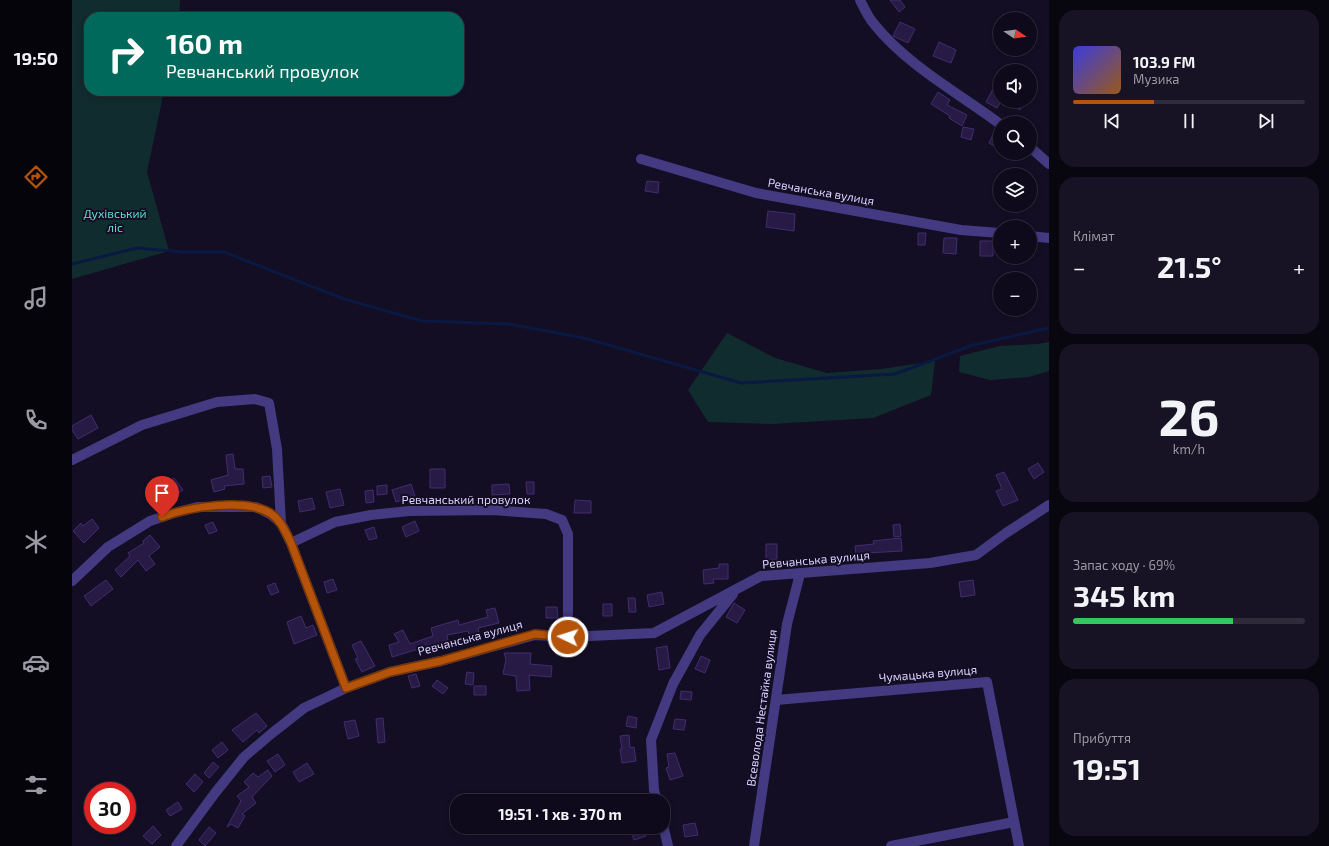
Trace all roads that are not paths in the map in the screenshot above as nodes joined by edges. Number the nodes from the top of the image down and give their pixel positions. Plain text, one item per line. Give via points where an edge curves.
1 (860, 0) edge
2 (993, 119) edge
3 (1037, 153) edge
4 (641, 158) dead end
5 (1049, 164) edge
6 (993, 232) edge
7 (1037, 237) edge
8 (1049, 238) edge
9 (72, 460) edge
10 (1049, 505) edge
11 (281, 523) junction
12 (291, 543) junction
13 (800, 574) junction
14 (72, 582) edge
15 (735, 590) junction
16 (568, 637) junction
17 (346, 688) junction
18 (776, 700) junction
19 (655, 794) edge
20 (1014, 822) junction
21 (665, 834) edge
22 (176, 846) edge
23 (668, 846) edge
24 (754, 846) edge
25 (891, 846) edge
26 (1019, 846) edge

1 - 2 street via 872,22 894,47
3 - 5 street
4 - 6 street, Ревчанська вулиця via 756,193 961,230
7 - 8 street
9 - 11 street via 142,425 216,402 255,399 269,403 277,450
10 - 13 street, Ревчанська вулиця via 976,555 930,563
11 - 12 street
11 - 14 street via 256,507 197,507 174,512 150,521 108,547
12 - 16 street, Ревчанський провулок via 335,522 386,513 492,510 546,514 562,520 568,534
12 - 17 street
13 - 15 street, Ревчанська вулиця via 761,576
13 - 18 street, Всеволода Нестайка вулиця via 787,624
15 - 16 street, Ревчанська вулиця via 654,633
15 - 19 street via 700,635 673,684 651,740
16 - 17 street, Ревчанська вулиця via 535,634 441,661 390,672
17 - 22 street, Ревчанська вулиця via 304,708 244,757
18 - 20 street, Чумацька вулиця via 987,682
18 - 24 street, Всеволода Нестайка вулиця
20 - 25 street
20 - 26 street, Чумацька вулиця
21 - 23 street

